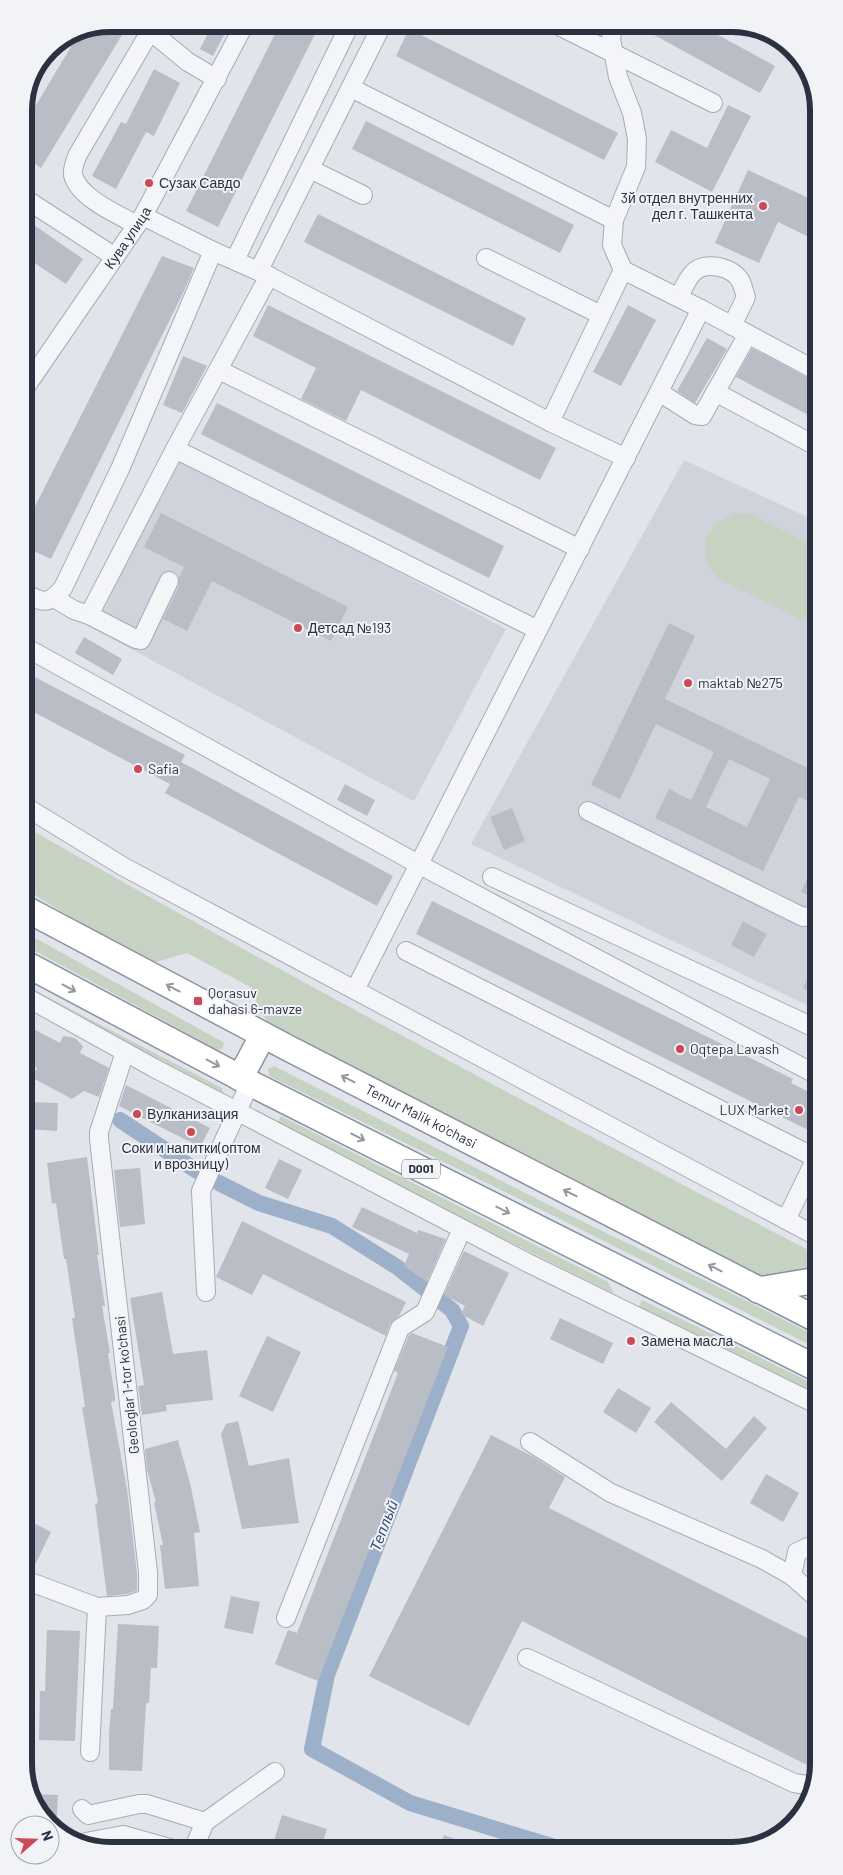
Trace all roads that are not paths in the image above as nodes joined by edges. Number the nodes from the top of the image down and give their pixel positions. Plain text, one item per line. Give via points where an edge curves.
1 (148, 33) edge
2 (154, 33) edge
3 (240, 33) edge
4 (346, 33) edge
5 (378, 33) edge
6 (572, 33) edge
7 (612, 33) edge
8 (613, 54) junction
9 (217, 79) junction
10 (351, 88) junction
11 (713, 103) dead end
12 (310, 169) junction
13 (364, 195) dead end
14 (33, 204) edge
15 (140, 220) junction
16 (614, 220) junction
17 (213, 251) junction
18 (115, 257) junction
19 (486, 258) dead end
20 (236, 260) junction
21 (623, 270) junction
22 (264, 273) junction
23 (679, 297) junction
24 (701, 309) junction
25 (601, 315) junction
26 (732, 326) junction
27 (748, 334) junction
28 (810, 367) edge
29 (219, 370) junction
30 (33, 376) edge
31 (659, 392) junction
32 (715, 392) junction
33 (550, 422) junction
34 (810, 443) edge
35 (175, 448) junction
36 (626, 458) junction
37 (580, 549) junction
38 (169, 581) dead end
39 (33, 598) edge
40 (54, 598) junction
41 (89, 615) junction
42 (538, 630) junction
43 (33, 651) edge
44 (33, 811) edge
45 (588, 811) dead end
46 (418, 864) junction
47 (492, 876) dead end
48 (33, 913) edge
49 (810, 916) edge
50 (406, 951) dead end
51 (33, 968) edge
52 (355, 990) junction
53 (33, 1001) edge
54 (810, 1026) edge
55 (262, 1035) junction
56 (125, 1052) junction
57 (810, 1071) edge
58 (245, 1080) junction
59 (237, 1111) junction
60 (810, 1153) edge
61 (810, 1170) edge
62 (786, 1220) junction
63 (462, 1229) junction
64 (810, 1233) edge
65 (810, 1281) edge
66 (758, 1290) junction
67 (206, 1292) dead end
68 (810, 1316) edge
69 (810, 1365) edge
70 (810, 1402) edge
71 (530, 1442) dead end
72 (810, 1546) edge
73 (792, 1576) junction
74 (33, 1583) edge
75 (810, 1592) edge
76 (97, 1607) junction
77 (286, 1618) dead end
78 (528, 1658) dead end
79 (90, 1752) dead end
80 (275, 1772) dead end
81 (807, 1785) edge
82 (82, 1809) dead end
83 (205, 1822) junction
84 (94, 1841) edge
85 (150, 1842) edge
86 (196, 1842) edge

1 - 15 street via 77,156 72,173 78,188 99,204
2 - 9 street via 188,62
3 - 9 street, Кува улица
4 - 20 street
5 - 10 street
6 - 8 street
7 - 8 street
8 - 11 street
8 - 16 street via 637,139 636,167
9 - 15 street, Кува улица
10 - 12 street
10 - 16 street
12 - 13 street
12 - 22 street
14 - 18 street
15 - 17 street
15 - 18 street, Кува улица
16 - 21 street via 612,245
17 - 20 street
17 - 40 street via 120,470 63,588
18 - 30 street, Кува улица
19 - 25 street
20 - 22 street
21 - 23 street
21 - 25 street
22 - 29 street
22 - 33 street
23 - 24 street
23 - 26 street via 692,273 702,267 713,265 727,270 741,280 746,297
24 - 26 street
24 - 31 street
25 - 33 street
26 - 27 street
27 - 28 street
27 - 32 street
29 - 35 street
29 - 37 street
31 - 32 street via 702,416
31 - 36 street
32 - 34 street
33 - 36 street
35 - 41 street
35 - 42 street
36 - 37 street
37 - 42 street
38 - 41 street via 141,640
39 - 40 street via 48,601
40 - 41 street
42 - 46 street
43 - 46 street
44 - 52 street via 124,867
45 - 49 street via 803,917
46 - 52 street
46 - 57 street
47 - 54 street
55 -> 48 highway, Temur Malik ko'chasi
50 - 60 street
51 -> 58 highway, D001
52 - 62 street
53 - 56 street
55 - 58 highway
66 -> 55 highway, Temur Malik ko'chasi
56 - 59 street
56 - 76 street, Geologlar 1-tor ko'chasi via 99,1139 148,1595 128,1605
58 - 59 street
58 -> 69 highway, D001
59 - 63 street
59 - 67 street via 201,1191
61 - 62 street
62 - 64 street
63 - 70 street
63 - 77 street via 425,1312 400,1328
65 - 66 highway
66 - 68 highway, Temur Malik ko'chasi
71 - 73 street via 611,1493 762,1559
72 - 73 street via 797,1552
73 - 75 street
74 - 76 street, Geologlar 1-tor ko'chasi
76 - 79 street
78 - 81 street via 794,1783
80 - 83 street
82 - 83 street via 88,1815 147,1804
83 - 86 street
84 - 85 street via 123,1835

